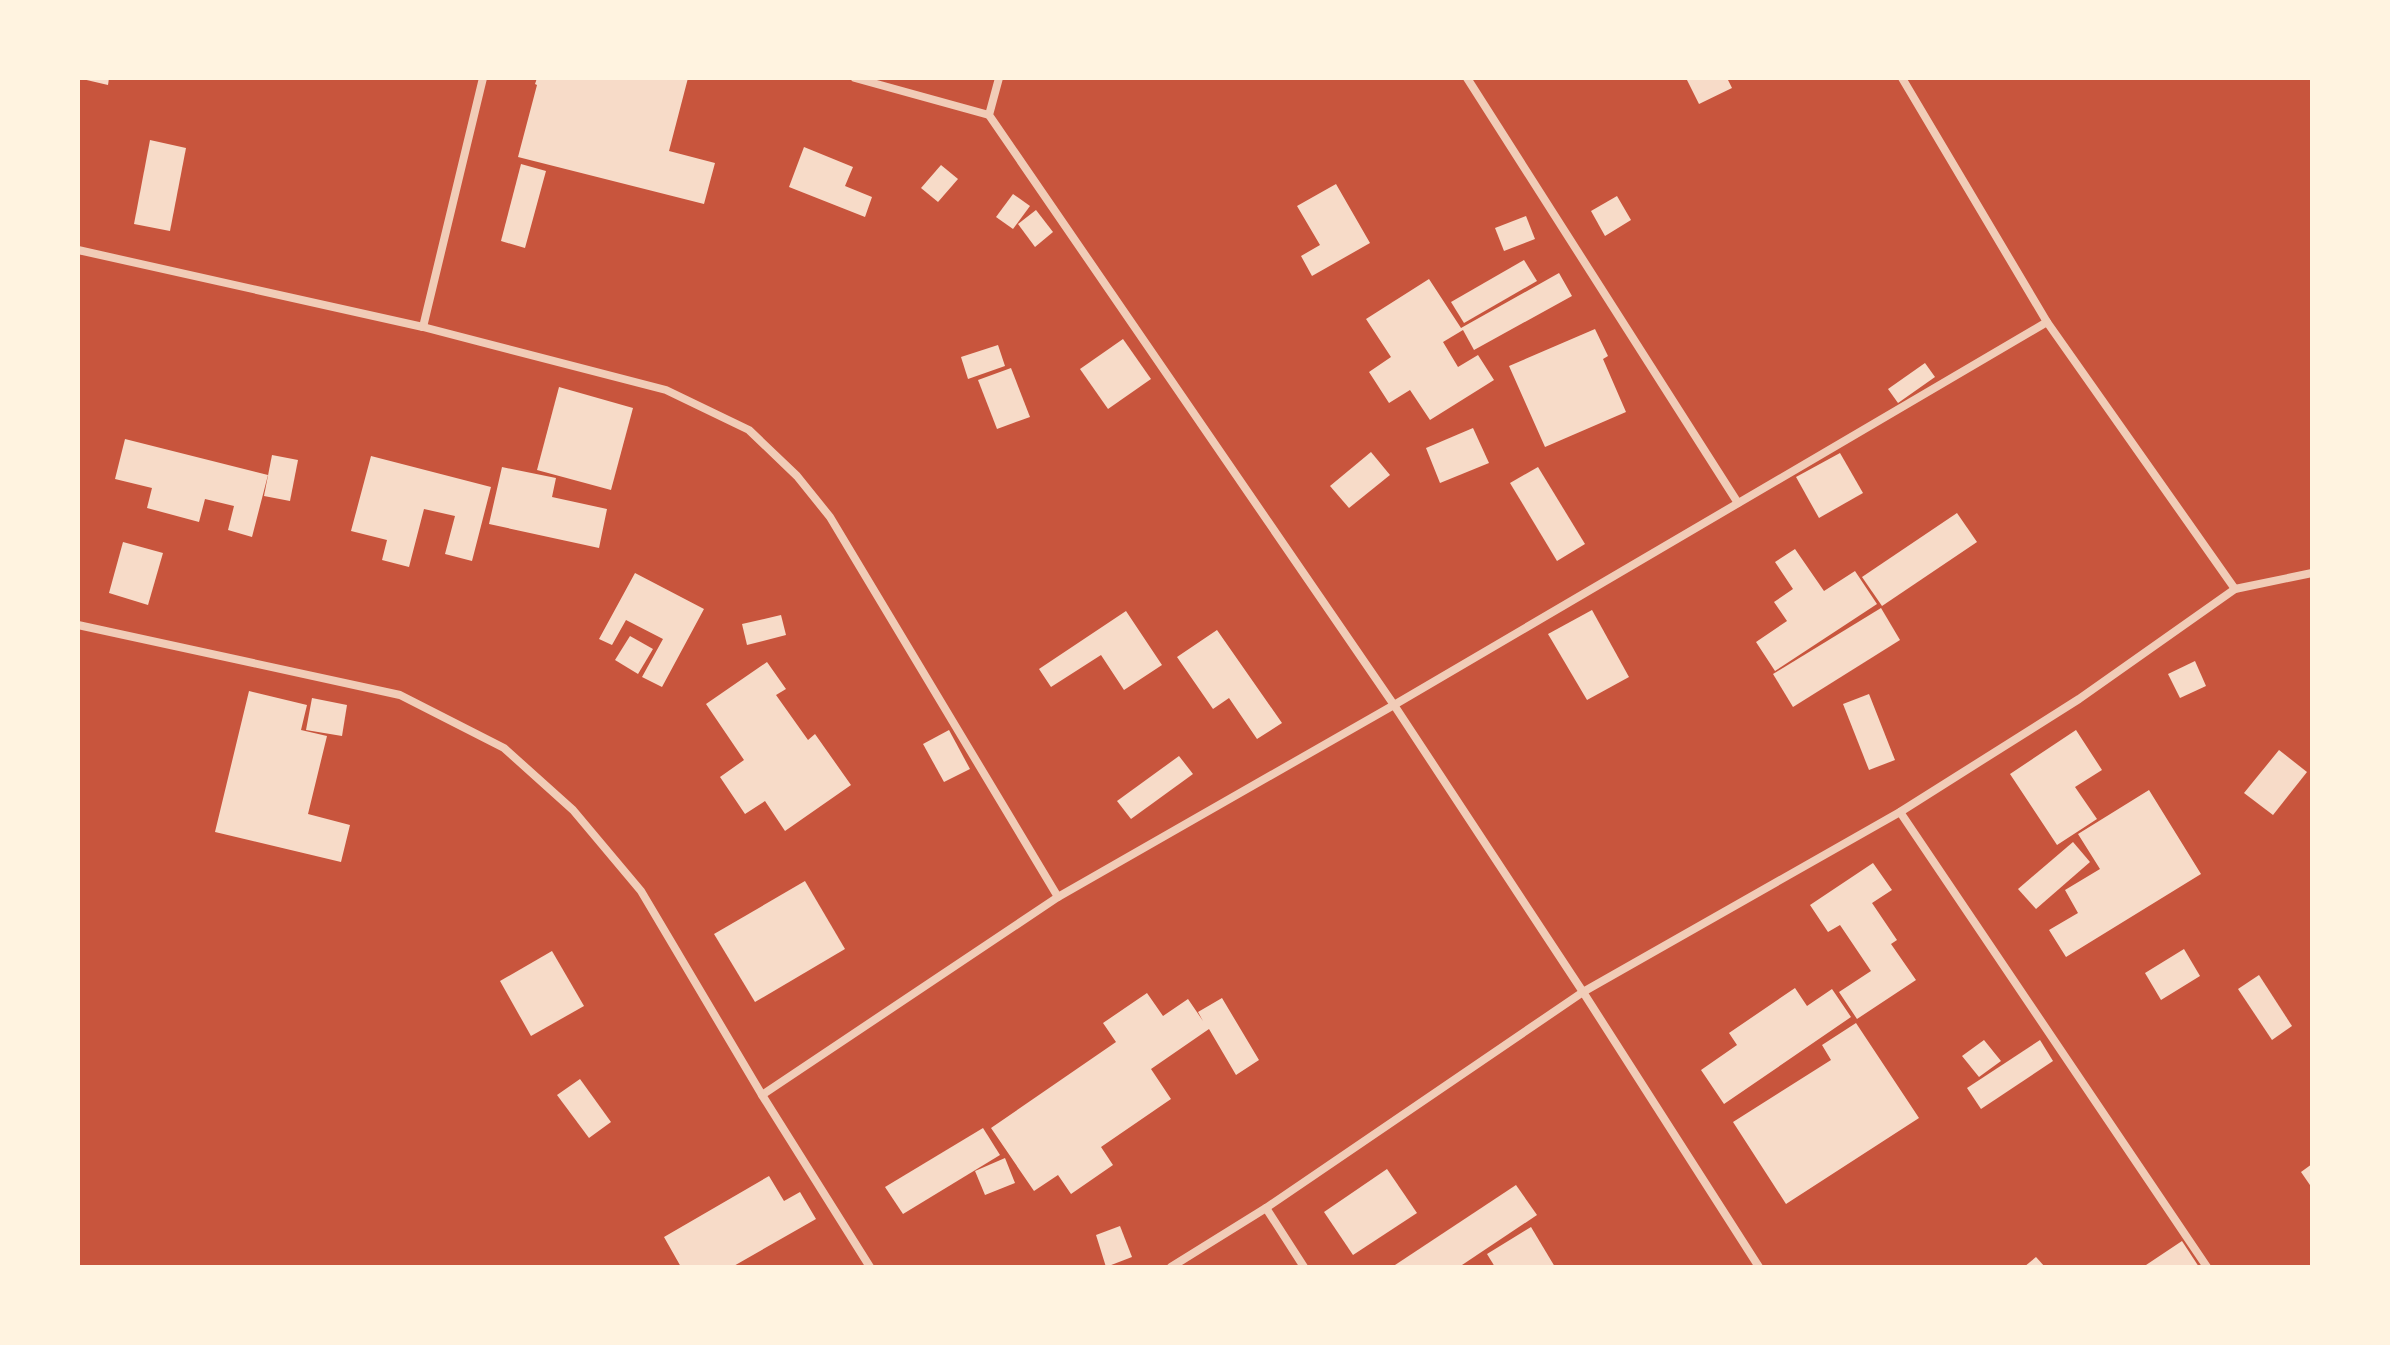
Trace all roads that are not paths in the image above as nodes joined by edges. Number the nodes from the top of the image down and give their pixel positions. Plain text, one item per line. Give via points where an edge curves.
1 (483, 78) edge
2 (855, 78) edge
3 (999, 78) edge
4 (1467, 78) edge
5 (1902, 78) edge
6 (989, 115) junction
7 (78, 250) edge
8 (2047, 322) junction
9 (423, 327) junction
10 (1738, 503) junction
11 (2312, 573) edge
12 (2235, 589) junction
13 (78, 625) edge
14 (1394, 705) junction
15 (1900, 812) junction
16 (1058, 897) junction
17 (1583, 992) junction
18 (762, 1095) junction
19 (1266, 1208) junction
20 (870, 1267) edge
21 (1171, 1267) edge
22 (1304, 1267) edge
23 (1759, 1267) edge
24 (2207, 1267) edge

1 - 9 street
2 - 6 street
3 - 6 street
4 - 10 street
5 - 8 street
6 - 14 street
7 - 9 street
8 - 10 street
8 - 12 street
9 - 16 street via 666,390 749,430 830,517
10 - 14 street
11 - 12 street
12 - 15 street via 2079,699
13 - 18 street via 400,695 504,748 573,810 641,891
14 - 16 street
14 - 17 street
15 - 17 street
15 - 24 street
16 - 18 street
17 - 19 street
17 - 23 street
18 - 20 street
19 - 21 street
19 - 22 street

